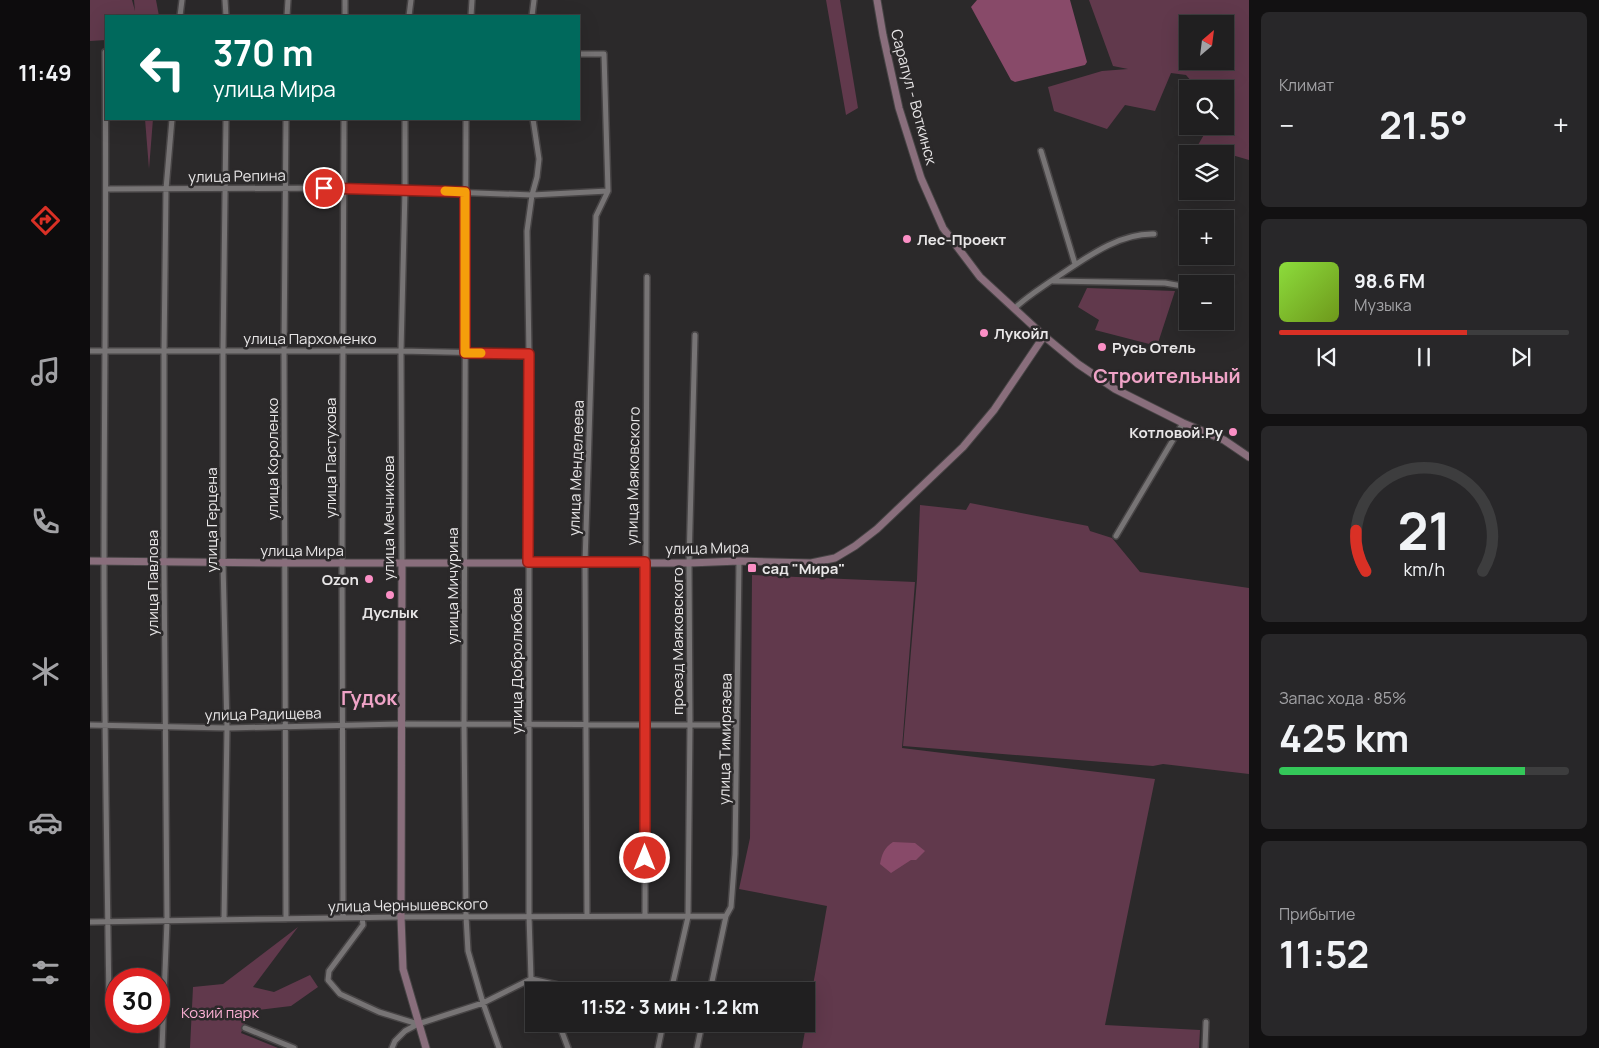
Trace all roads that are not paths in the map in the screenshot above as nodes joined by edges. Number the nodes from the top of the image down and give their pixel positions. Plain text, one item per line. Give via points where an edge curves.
1 (182, 0) edge
2 (225, 0) edge
3 (288, 0) edge
4 (345, 0) edge
5 (411, 0) edge
6 (472, 0) edge
7 (534, 0) edge
8 (877, 0) edge
9 (180, 15) edge
10 (226, 15) edge
11 (287, 15) edge
12 (345, 15) edge
13 (409, 15) edge
14 (471, 15) edge
15 (532, 15) edge
16 (580, 54) edge
17 (106, 120) edge
18 (172, 120) edge
19 (226, 120) edge
20 (286, 120) edge
21 (344, 120) edge
22 (405, 120) edge
23 (466, 120) edge
24 (533, 120) edge
25 (1041, 151) dead end
26 (226, 187) junction
27 (286, 187) junction
28 (343, 188) junction
29 (107, 189) junction
30 (166, 189) junction
31 (406, 190) junction
32 (608, 191) junction
33 (465, 192) junction
34 (532, 195) junction
35 (1154, 234) dead end
36 (1074, 264) junction
37 (647, 276) dead end
38 (1052, 281) junction
39 (1179, 286) edge
40 (1014, 309) junction
41 (696, 336) dead end
42 (1044, 336) junction
43 (401, 350) junction
44 (90, 351) edge
45 (223, 351) junction
46 (343, 351) junction
47 (104, 352) junction
48 (164, 352) junction
49 (284, 352) junction
50 (465, 353) junction
51 (529, 354) junction
52 (1183, 423) junction
53 (1249, 456) edge
54 (1116, 536) dead end
55 (90, 561) edge
56 (104, 561) junction
57 (739, 561) junction
58 (164, 562) junction
59 (528, 562) junction
60 (645, 562) junction
61 (688, 562) junction
62 (223, 563) junction
63 (342, 563) junction
64 (465, 563) junction
65 (585, 563) junction
66 (284, 564) junction
67 (402, 564) junction
68 (400, 724) junction
69 (464, 724) junction
70 (646, 724) junction
71 (90, 725) edge
72 (104, 725) junction
73 (342, 725) junction
74 (528, 725) junction
75 (586, 725) junction
76 (690, 725) junction
77 (736, 725) junction
78 (165, 727) junction
79 (226, 728) junction
80 (285, 728) junction
81 (587, 915) junction
82 (466, 916) junction
83 (529, 916) junction
84 (645, 916) junction
85 (726, 916) junction
86 (362, 917) junction
87 (401, 917) junction
88 (688, 917) junction
89 (343, 918) junction
90 (286, 919) junction
91 (224, 920) junction
92 (167, 921) junction
93 (90, 922) edge
94 (108, 922) junction
95 (109, 968) edge
96 (531, 979) junction
97 (534, 982) edge
98 (544, 982) edge
99 (673, 982) edge
100 (712, 982) edge
101 (483, 1003) junction
102 (1206, 1022) dead end
103 (418, 1024) junction
104 (245, 1028) dead end
105 (562, 1032) edge
106 (661, 1032) edge
107 (700, 1032) edge
108 (162, 1048) edge
109 (294, 1048) edge
110 (392, 1048) edge
111 (426, 1048) edge
112 (499, 1048) edge
113 (568, 1048) edge
114 (658, 1048) edge
115 (697, 1048) edge
116 (1205, 1048) edge

1 - 9 street
2 - 10 street
3 - 11 street
4 - 12 street
5 - 13 street
6 - 14 street
7 - 15 street
8 - 40 main road, Сарапул - Воткинск via 899,108 921,178 943,228 980,277
16 - 32 street, улица Менделеева via 604,54
17 - 29 street
18 - 30 street, улица Павлова
19 - 26 street, улица Герцена
20 - 27 street, улица Короленко
21 - 28 street, улица Пастухова
22 - 31 street, улица Мечникова
23 - 33 street, улица Мичурина
24 - 34 street, улица Добролюбова via 539,158 538,177
25 - 36 street
26 - 27 street, улица Репина
26 - 30 street, улица Репина
26 - 45 street, улица Герцена
27 - 28 street, улица Репина
27 - 49 street, улица Короленко
28 - 31 street, улица Репина
28 - 46 street, улица Пастухова
29 - 30 street, улица Репина
29 - 47 street
30 - 48 street, улица Павлова
31 - 33 street, улица Репина
31 - 43 street, улица Мечникова
32 - 34 street, улица Репина
32 - 65 street, улица Менделеева via 596,216
33 - 34 street, улица Репина
33 - 50 street, улица Мичурина
34 - 51 street, улица Добролюбова via 527,231
35 - 36 street via 1142,233 1124,238
36 - 38 street
37 - 60 street, улица Маяковского
38 - 39 street
38 - 40 street
40 - 42 main road, Сарапул - Воткинск
41 - 61 street, проезд Маяковского
42 - 52 main road, Сарапул - Воткинск via 1115,389
42 - 57 main road, улица Мира via 994,410 963,447 877,530 835,558 810,563
43 - 46 street, улица Пархоменко
43 - 50 street, улица Пархоменко
43 - 67 street, улица Мечникова
44 - 47 street, улица Пархоменко
45 - 48 street, улица Пархоменко
45 - 49 street, улица Пархоменко
45 - 62 street, улица Герцена
46 - 49 street, улица Пархоменко
46 - 63 street, улица Пастухова
47 - 48 street, улица Пархоменко
47 - 56 street
48 - 58 street, улица Павлова
49 - 66 street, улица Короленко
50 - 51 street, улица Пархоменко
50 - 64 street, улица Мичурина
51 - 59 street, улица Добролюбова
52 - 53 main road, Сарапул - Воткинск via 1224,440
52 - 54 street
55 - 56 main road, улица Мира
56 - 58 main road, улица Мира
56 - 72 street
57 - 61 main road, улица Мира
57 - 77 street, улица Тимирязева
58 - 62 main road, улица Мира
58 - 78 street, улица Павлова
59 - 64 main road, улица Мира
59 - 65 main road, улица Мира
59 - 74 street, улица Добролюбова
60 - 61 main road, улица Мира
60 - 65 main road, улица Мира
60 - 70 street, улица Маяковского
61 - 76 street, проезд Маяковского
62 - 66 main road, улица Мира
62 - 79 street, улица Герцена
63 - 66 main road, улица Мира
63 - 67 main road, улица Мира
63 - 73 street, улица Пастухова
64 - 67 main road, улица Мира
64 - 69 street, улица Мичурина
65 - 75 street, улица Менделеева
66 - 80 street, улица Короленко
67 - 68 main road, улица Мечникова
68 - 69 street, улица Радищева
68 - 73 street, улица Радищева
68 - 87 main road, улица Мечникова
69 - 74 street, улица Радищева
69 - 82 street, улица Мичурина
70 - 75 street, улица Радищева
70 - 76 street, улица Радищева
70 - 84 street, улица Маяковского
71 - 72 street, улица Радищева
72 - 78 street, улица Радищева
72 - 94 street
73 - 80 street, улица Радищева
73 - 89 street, улица Пастухова
74 - 75 street, улица Радищева
74 - 83 street, улица Добролюбова
75 - 81 street, улица Менделеева
76 - 77 street, улица Радищева
76 - 88 street, проезд Маяковского
77 - 85 street, улица Тимирязева via 735,854 730,907
78 - 79 street, улица Радищева
78 - 92 street, улица Павлова
79 - 80 street, улица Радищева
79 - 91 street, улица Герцена
80 - 90 street, улица Короленко
81 - 83 street, улица Чернышевского
81 - 84 street, улица Чернышевского
82 - 83 street, улица Чернышевского
82 - 87 street, улица Чернышевского
82 - 101 street, улица Мичурина via 468,952
83 - 96 street, улица Добролюбова
84 - 88 street, улица Чернышевского
85 - 88 street, улица Чернышевского
85 - 100 street, улица Тимирязева
86 - 87 street, улица Чернышевского
86 - 89 street, улица Чернышевского
86 - 103 street via 363,926 329,971 328,980 340,994 379,1012
87 - 103 main road, улица Мечникова via 403,969
88 - 99 street
89 - 90 street, улица Чернышевского
90 - 91 street, улица Чернышевского
91 - 92 street, улица Чернышевского
92 - 94 street, улица Чернышевского
92 - 108 street, улица Павлова
93 - 94 street, улица Чернышевского
94 - 95 street
96 - 97 street
96 - 98 street
96 - 101 street
101 - 103 street
101 - 112 street, улица Мичурина
102 - 116 street
103 - 110 street via 405,1031
103 - 111 main road, улица Мечникова
104 - 109 street
105 - 113 street
106 - 114 street
107 - 115 street

